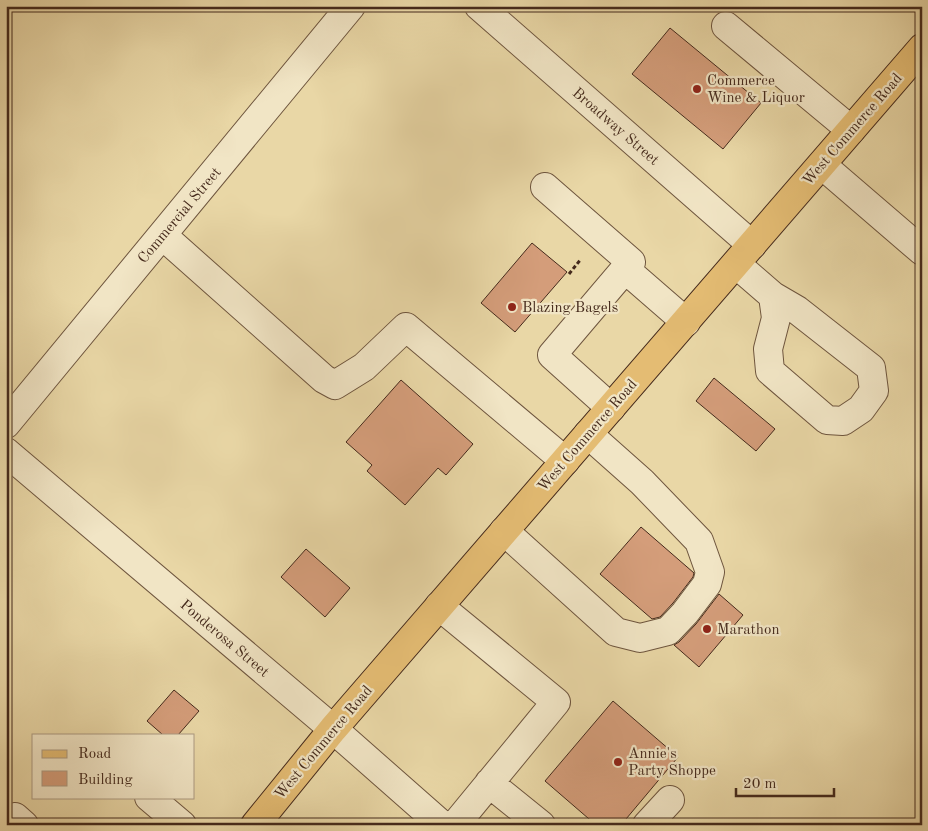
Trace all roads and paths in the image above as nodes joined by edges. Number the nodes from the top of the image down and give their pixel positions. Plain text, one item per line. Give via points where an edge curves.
1 (351, 6) edge
2 (479, 6) edge
3 (726, 26) dead end
4 (922, 48) edge
5 (851, 130) junction
6 (822, 165) junction
7 (545, 188) dead end
8 (162, 235) junction
9 (922, 251) edge
10 (744, 255) junction
11 (581, 259) dead end
12 (625, 269) junction
13 (568, 274) dead end
14 (773, 296) junction
15 (686, 322) junction
16 (611, 408) junction
17 (6, 424) edge
18 (588, 434) junction
19 (6, 452) edge
20 (565, 461) junction
21 (504, 531) junction
22 (439, 606) junction
23 (333, 729) junction
24 (490, 783) junction
25 (150, 798) edge
26 (670, 800) dead end
27 (182, 825) edge
28 (254, 825) edge
29 (442, 825) edge
30 (455, 825) edge
31 (541, 825) edge
32 (647, 825) edge

1 - 8 street, Commercial Street
2 - 10 street, Broadway Street
3 - 5 street
4 - 5 main road, West Commerce Road
5 - 6 main road, West Commerce Road
6 - 9 street
6 - 10 main road, West Commerce Road
7 - 12 street via 631,262
8 - 17 street, Commercial Street
8 - 20 street via 324,379 335,385 364,367 406,327
10 - 14 street, Broadway Street
10 - 15 main road, West Commerce Road
11 - 13 path
12 - 15 street
12 - 16 street via 552,355
14 - 14 street, Broadway Street via 797,310 871,368 874,391 861,409 843,421 827,420 770,371 768,349 776,318
15 - 16 main road, West Commerce Road
16 - 18 main road, West Commerce Road
18 - 20 main road, West Commerce Road
18 - 21 street via 642,482 699,541 710,572 707,584 685,613 668,631 654,636 640,638 616,632
19 - 23 street, Ponderosa Street
20 - 21 main road, West Commerce Road
21 - 22 main road, West Commerce Road
22 - 23 main road, West Commerce Road
22 - 24 street via 556,702
23 - 28 main road, West Commerce Road
23 - 29 street, Ponderosa Street
24 - 30 street
24 - 31 street
25 - 27 street
26 - 32 street

